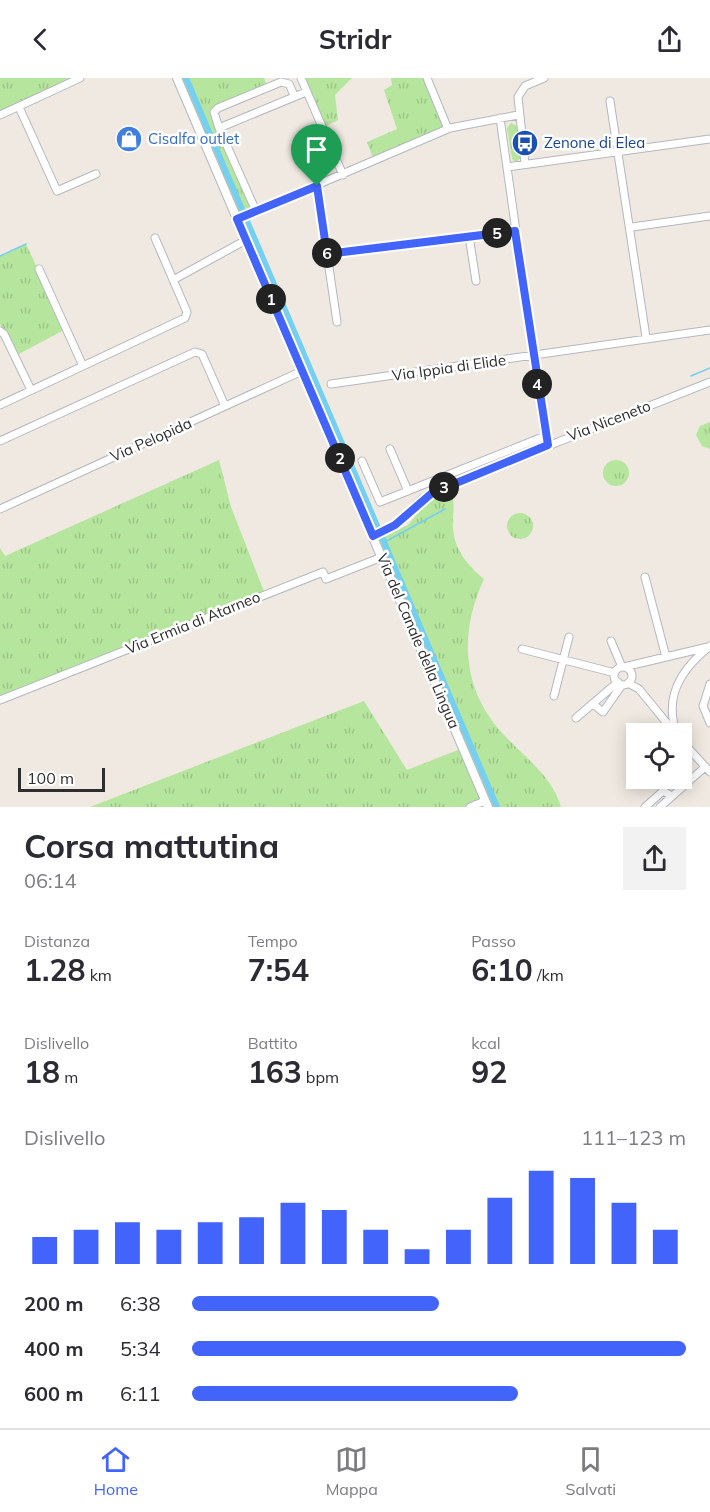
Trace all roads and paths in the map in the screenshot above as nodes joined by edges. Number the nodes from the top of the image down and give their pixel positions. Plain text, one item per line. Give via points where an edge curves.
1 (80, 78) edge
2 (177, 78) edge
3 (301, 78) edge
4 (427, 78) edge
5 (544, 78) edge
6 (306, 92) junction
7 (294, 95) junction
8 (610, 101) dead end
9 (19, 106) junction
10 (0, 115) edge
11 (518, 115) junction
12 (500, 118) junction
13 (219, 128) junction
14 (448, 129) junction
15 (710, 139) edge
16 (620, 152) junction
17 (525, 164) junction
18 (507, 167) junction
19 (96, 174) dead end
20 (343, 175) junction
21 (317, 186) junction
22 (253, 212) junction
23 (710, 216) edge
24 (239, 218) junction
25 (632, 227) junction
26 (515, 231) junction
27 (469, 236) junction
28 (155, 238) dead end
29 (246, 240) junction
30 (327, 254) junction
31 (39, 269) dead end
32 (173, 280) junction
33 (476, 281) dead end
34 (337, 322) dead end
35 (710, 330) edge
36 (0, 331) edge
37 (646, 338) junction
38 (533, 356) junction
39 (83, 366) junction
40 (302, 371) junction
41 (710, 382) edge
42 (331, 384) dead end
43 (31, 390) junction
44 (0, 405) edge
45 (225, 406) junction
46 (545, 436) junction
47 (0, 441) edge
48 (548, 445) junction
49 (390, 449) dead end
50 (362, 461) dead end
51 (408, 491) junction
52 (0, 508) edge
53 (375, 535) junction
54 (382, 556) junction
55 (645, 577) dead end
56 (569, 637) dead end
57 (611, 641) dead end
58 (710, 646) edge
59 (522, 649) dead end
60 (666, 657) junction
61 (563, 660) junction
62 (623, 667) junction
63 (615, 673) junction
64 (623, 683) junction
65 (710, 684) edge
66 (554, 696) dead end
67 (0, 700) edge
68 (593, 704) junction
69 (576, 718) dead end
70 (667, 723) edge
71 (674, 723) edge
72 (710, 723) edge
73 (692, 752) edge
74 (708, 770) edge
75 (672, 796) junction
76 (487, 804) edge
77 (470, 807) edge
78 (645, 807) edge
79 (660, 807) edge

1 - 9 street
2 - 24 street, Via del Canale della Lingua
3 - 6 street
4 - 14 street
5 - 11 street via 520,91
6 - 7 street
6 - 20 street
7 - 13 street
7 - 13 street via 289,84 282,82 221,107 214,112
8 - 16 street
9 - 10 street
9 - 19 street via 57,191
11 - 12 street
11 - 17 street
12 - 14 street
12 - 18 street
13 - 22 street
14 - 20 street
15 - 16 street
16 - 17 street
16 - 25 street
17 - 18 street
18 - 26 street
20 - 21 street
21 - 22 street
21 - 30 street
22 - 24 street
23 - 25 street
24 - 29 street, Via del Canale della Lingua
25 - 37 street
26 - 27 street
26 - 38 street
27 - 30 street
27 - 33 street
28 - 32 street
29 - 32 street
29 - 40 street, Via del Canale della Lingua
30 - 34 street
31 - 39 street
32 - 39 street via 187,312 184,318
35 - 37 street, Via Ippia di Elide
36 - 43 street
37 - 38 street, Via Ippia di Elide
38 - 42 street, Via Ippia di Elide
38 - 46 street
39 - 43 street
40 - 45 street, Via Pelopida
40 - 53 street, Via del Canale della Lingua
41 - 48 street, Via Niceneto
43 - 44 street
45 - 47 street via 202,354 195,352
45 - 52 street, Via Pelopida
46 - 48 street
46 - 51 street
48 - 53 street, Via Niceneto via 432,493 386,531
49 - 51 street
50 - 51 street via 380,502
53 - 54 street, Via del Canale della Lingua
54 - 67 street, Via Ermia di Atarneo via 326,579 323,572
54 - 76 street, Via del Canale della Lingua
55 - 60 street
56 - 61 street
57 - 62 street
58 - 60 street
58 - 71 street via 685,670 675,690
59 - 61 street
60 - 62 street
61 - 63 street
61 - 66 street
62 - 63 street
62 - 64 street via 632,672
63 - 64 street
64 - 68 street
64 - 68 street via 603,712
64 - 70 street via 639,689
65 - 72 street via 703,706
68 - 69 street
73 - 74 street
74 - 75 street
75 - 78 street via 663,791
75 - 79 street
76 - 77 street

